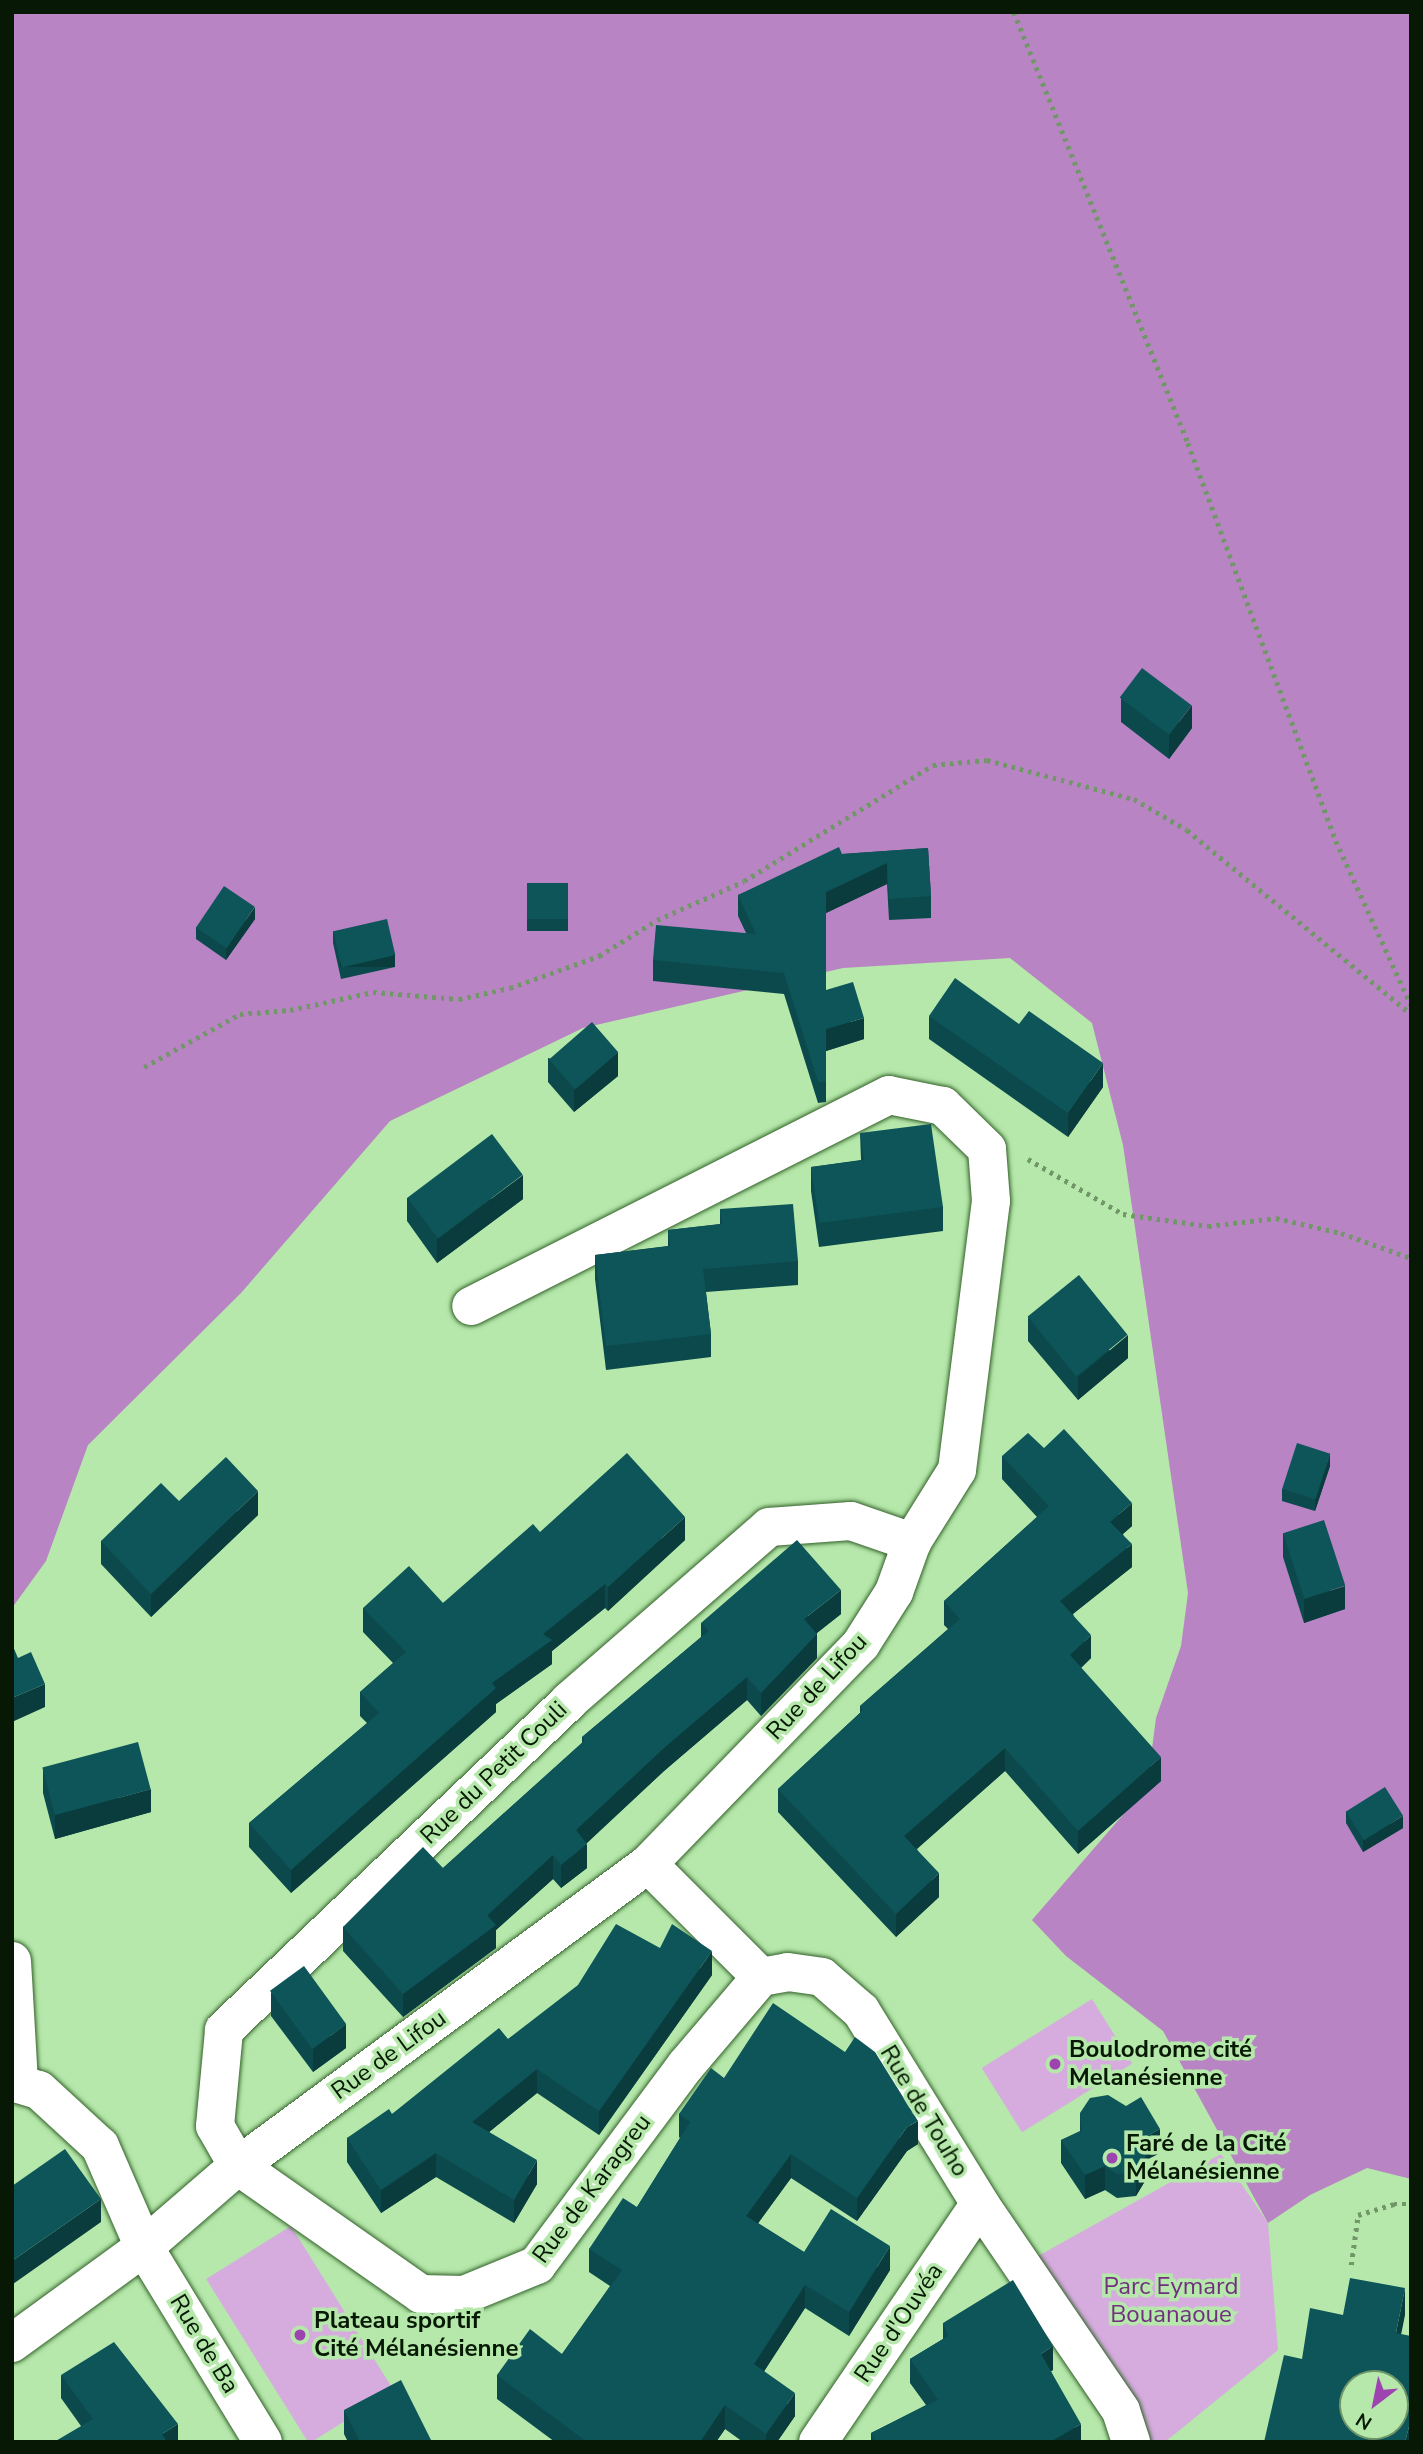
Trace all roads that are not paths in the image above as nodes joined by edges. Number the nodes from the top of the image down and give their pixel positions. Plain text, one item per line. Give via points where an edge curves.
1 (471, 1306) dead end
2 (912, 1542) junction
3 (649, 1864) junction
4 (12, 1961) edge
5 (761, 1977) junction
6 (16, 2083) edge
7 (238, 2166) junction
8 (980, 2204) junction
9 (144, 2247) junction
10 (12, 2343) edge
11 (263, 2442) edge
12 (818, 2442) edge
13 (1131, 2442) edge

1 - 2 street, Rue de Lifou via 888,1095 943,1106 986,1149 991,1201 957,1469
2 - 3 street, Rue de Lifou via 894,1592 861,1644
2 - 7 street, Rue du Petit Couli via 851,1521 769,1527 569,1701 224,2030 215,2126
3 - 5 street
3 - 7 street, Rue de Lifou
4 - 6 street
5 - 7 street, Rue de Karagreu via 687,2065 537,2265 513,2278 464,2295 421,2294
5 - 8 street, Rue de Touho via 788,1972 822,1977 861,2011
6 - 9 street, Rue de Ba via 39,2090 100,2146
7 - 9 street, Rue de Lifou
8 - 12 street, Rue d'Ouvéa
8 - 13 street, Rue de Touho via 1121,2411
9 - 10 street, Rue de Lifou
9 - 11 street, Rue de Ba

